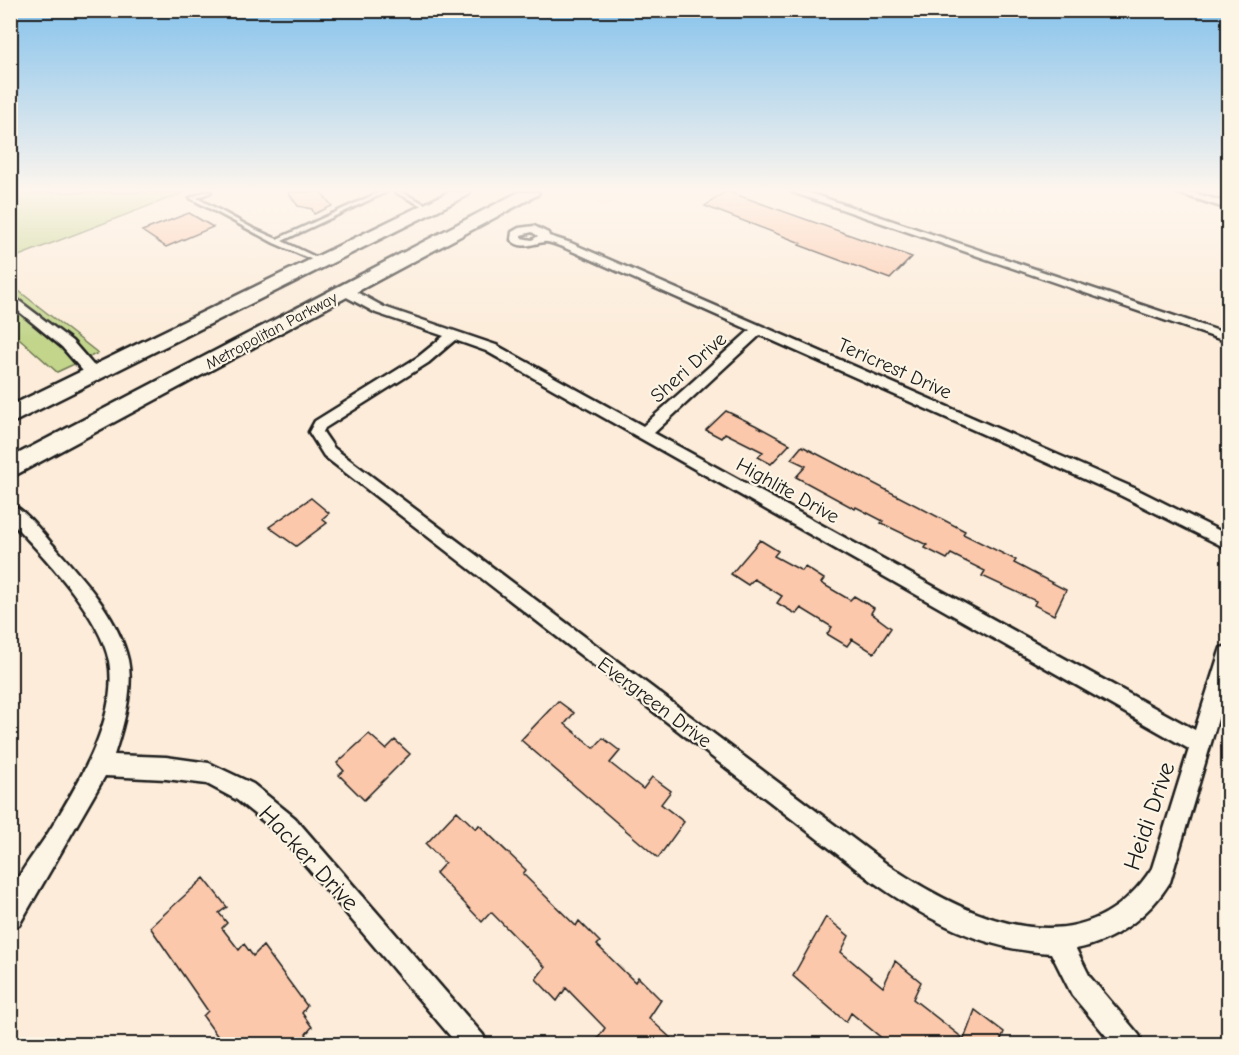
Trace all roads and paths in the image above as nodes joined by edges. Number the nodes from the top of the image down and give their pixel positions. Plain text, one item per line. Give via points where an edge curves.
1 (363, 241) edge
2 (379, 241) edge
3 (438, 241) edge
4 (554, 241) edge
5 (942, 241) edge
6 (276, 242) edge
7 (322, 262) junction
8 (397, 263) junction
9 (345, 291) junction
10 (10, 297) edge
11 (759, 329) junction
12 (453, 335) junction
13 (1228, 338) edge
14 (94, 375) junction
15 (10, 416) edge
16 (644, 434) junction
17 (10, 469) edge
18 (10, 510) edge
19 (1228, 542) edge
20 (1228, 654) edge
21 (1202, 745) junction
22 (100, 765) junction
23 (10, 916) edge
24 (1058, 940) junction
25 (474, 1044) edge
26 (1130, 1044) edge

1 - 7 main road, Metropolitan Parkway
2 - 8 main road via 394,246
3 - 8 main road, Metropolitan Parkway
4 - 11 street, Tericrest Drive
5 - 13 street
6 - 7 lane
7 - 14 main road, Metropolitan Parkway
8 - 9 main road, Metropolitan Parkway
9 - 12 street, Highlite Drive via 380,310
9 - 17 main road, Metropolitan Parkway
10 - 14 street via 67,344
11 - 16 street, Sheri Drive
11 - 19 street, Tericrest Drive via 1128,492
12 - 16 street, Highlite Drive via 491,348
12 - 24 street, Evergreen Drive via 423,360 320,425 316,432 328,452 908,893 952,918 1002,936
14 - 15 main road, Metropolitan Parkway
16 - 21 street, Highlite Drive
18 - 22 street via 109,632 119,662 119,692
20 - 21 street, Heidi Drive
21 - 24 street, Heidi Drive via 1156,885 1141,903 1102,928
22 - 23 street
22 - 25 street, Hacker Drive via 209,774 245,792 286,826
24 - 26 street via 1081,986

